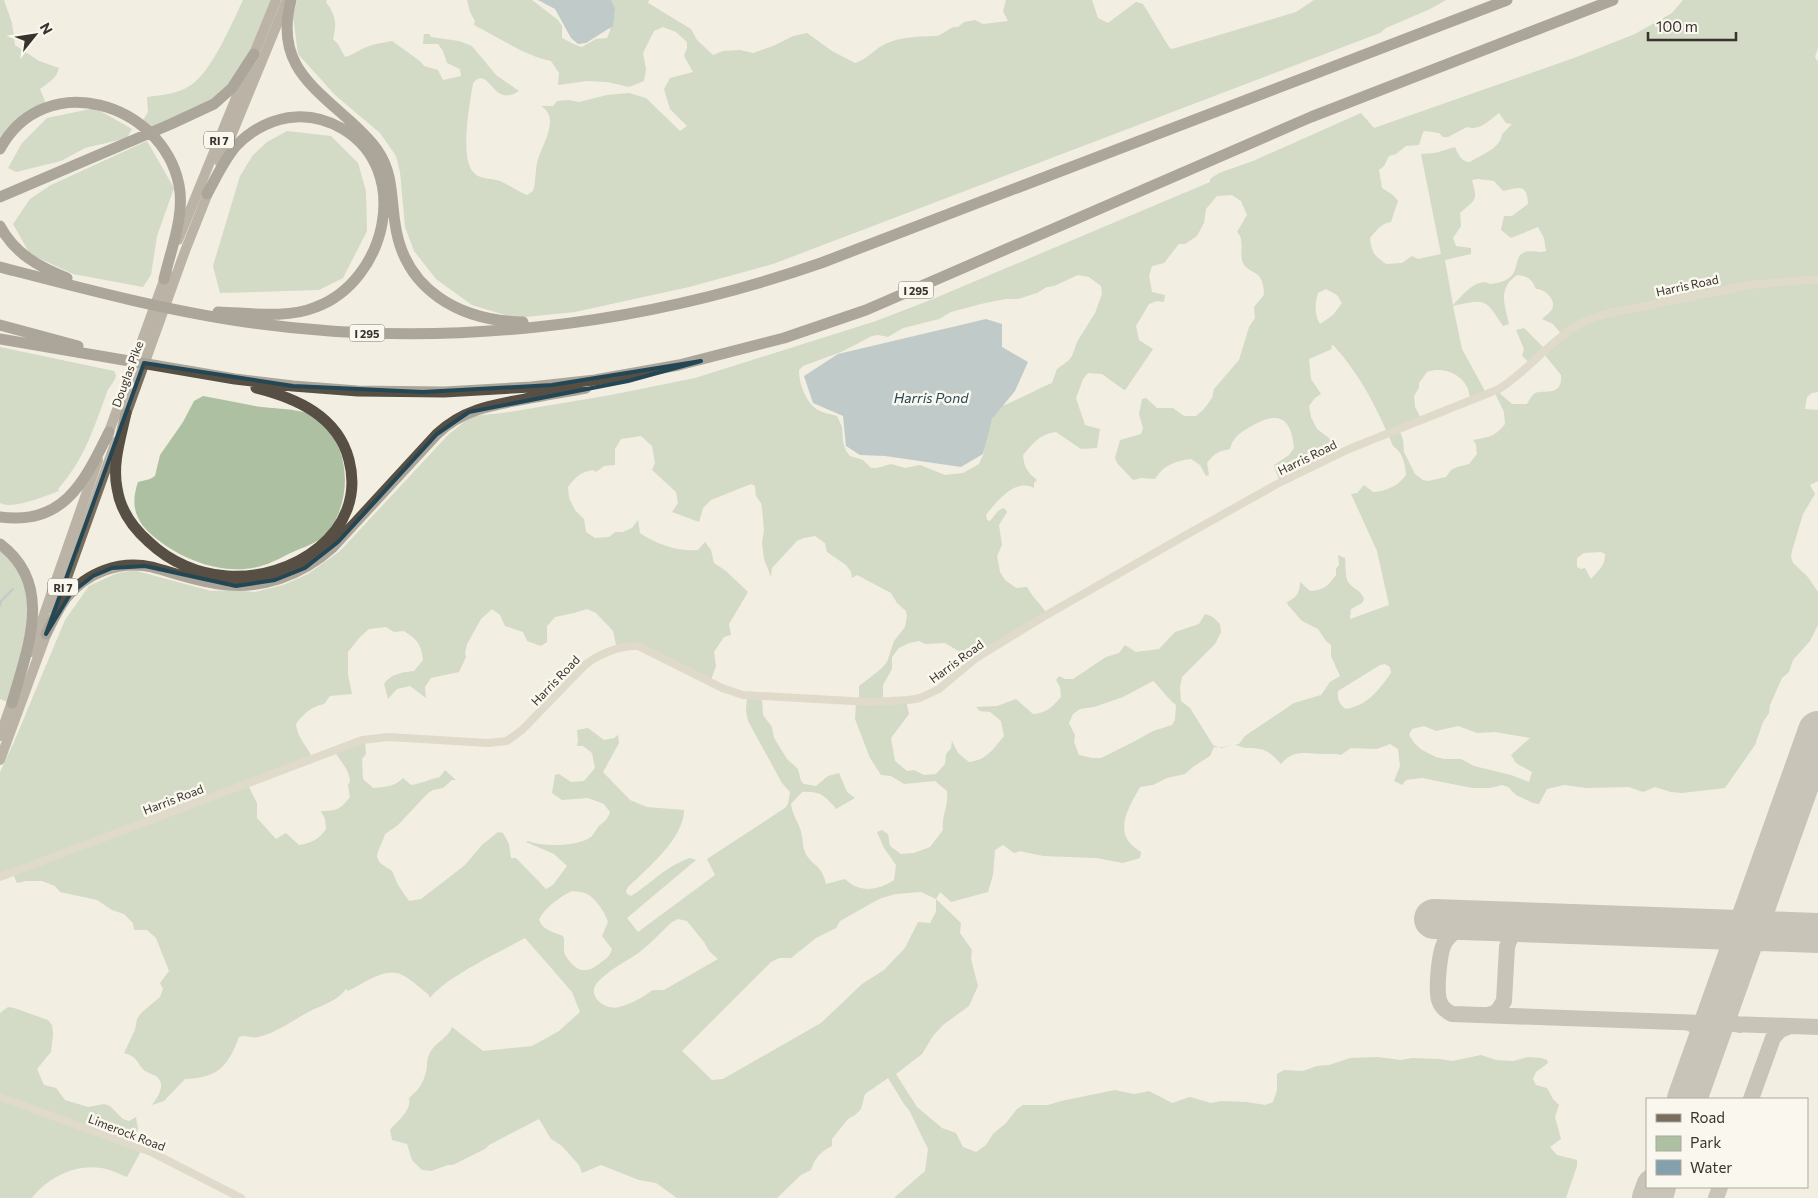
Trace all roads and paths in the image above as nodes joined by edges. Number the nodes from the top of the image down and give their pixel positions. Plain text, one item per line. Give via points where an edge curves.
1 (276, 0) edge
2 (287, 0) edge
3 (291, 0) edge
4 (1507, 0) edge
5 (1613, 0) edge
6 (254, 54) junction
7 (0, 149) edge
8 (207, 194) junction
9 (0, 197) edge
10 (0, 226) edge
11 (0, 267) edge
12 (1818, 279) edge
13 (167, 280) junction
14 (130, 300) junction
15 (166, 308) junction
16 (570, 323) junction
17 (0, 324) edge
18 (0, 339) edge
19 (701, 361) junction
20 (157, 366) junction
21 (176, 369) junction
22 (131, 385) junction
23 (126, 414) junction
24 (109, 432) junction
25 (0, 517) edge
26 (0, 544) edge
27 (46, 634) junction
28 (12, 703) junction
29 (0, 736) edge
30 (0, 760) edge
31 (0, 876) edge
32 (0, 1097) edge
33 (241, 1198) edge

1 - 6 main road, Douglas Pike / RI 7
2 - 8 main road, Douglas Pike / RI 7
3 - 16 highway via 288,34 295,62 308,83 363,133 383,158 391,182 400,246 422,283 448,304 480,317 505,322
4 - 16 highway, I 295 via 800,270 676,305
5 - 19 highway, I 295 via 1310,117 886,302 805,332
6 - 9 highway via 224,97 209,107
6 - 13 main road, Douglas Pike / RI 7 via 188,215
7 - 13 highway via 25,119 65,102 103,105 140,125 167,155 180,191
8 - 13 main road, Douglas Pike / RI 7
8 - 15 highway via 227,158 247,136 276,121 308,117 338,126 367,151 382,184 384,217 378,242 364,268 343,292 317,307 284,313
10 - 14 highway via 15,247 40,266
11 - 14 highway, I 295
12 - 31 street, Harris Road via 1734,288 1591,318 1570,329 1498,389 1349,449 1277,484 1034,622 976,658 939,689 920,698 870,702 743,696 638,646 628,645 585,664 522,730 507,741 362,740
13 - 22 main road, Douglas Pike / RI 7
14 - 15 highway, I 295
15 - 16 highway, I 295 via 262,324 354,332 462,333
17 - 20 highway, I 295
18 - 20 highway
19 - 21 highway, I 295 via 552,385 423,392 301,387
19 - 27 highway via 628,381 489,405 469,412 437,434 332,548 298,572 267,582 236,586 145,566 112,568 87,579 71,593
20 - 21 highway, I 295
21 - 23 highway via 290,398 319,415 335,430 350,463 351,494 341,522 320,547 288,566 250,576 207,573 165,555 134,527 118,495 116,467
22 - 23 main road, Douglas Pike / RI 7
22 - 24 main road, Douglas Pike / RI 7
23 - 27 main road, Douglas Pike / RI 7
24 - 25 highway via 84,480 67,499 38,515
24 - 28 main road, Douglas Pike / RI 7
26 - 28 highway via 24,570 33,602 30,636
27 - 30 main road, Douglas Pike / RI 7
28 - 29 main road, Douglas Pike / RI 7
32 - 33 street, Limerock Road via 151,1152

